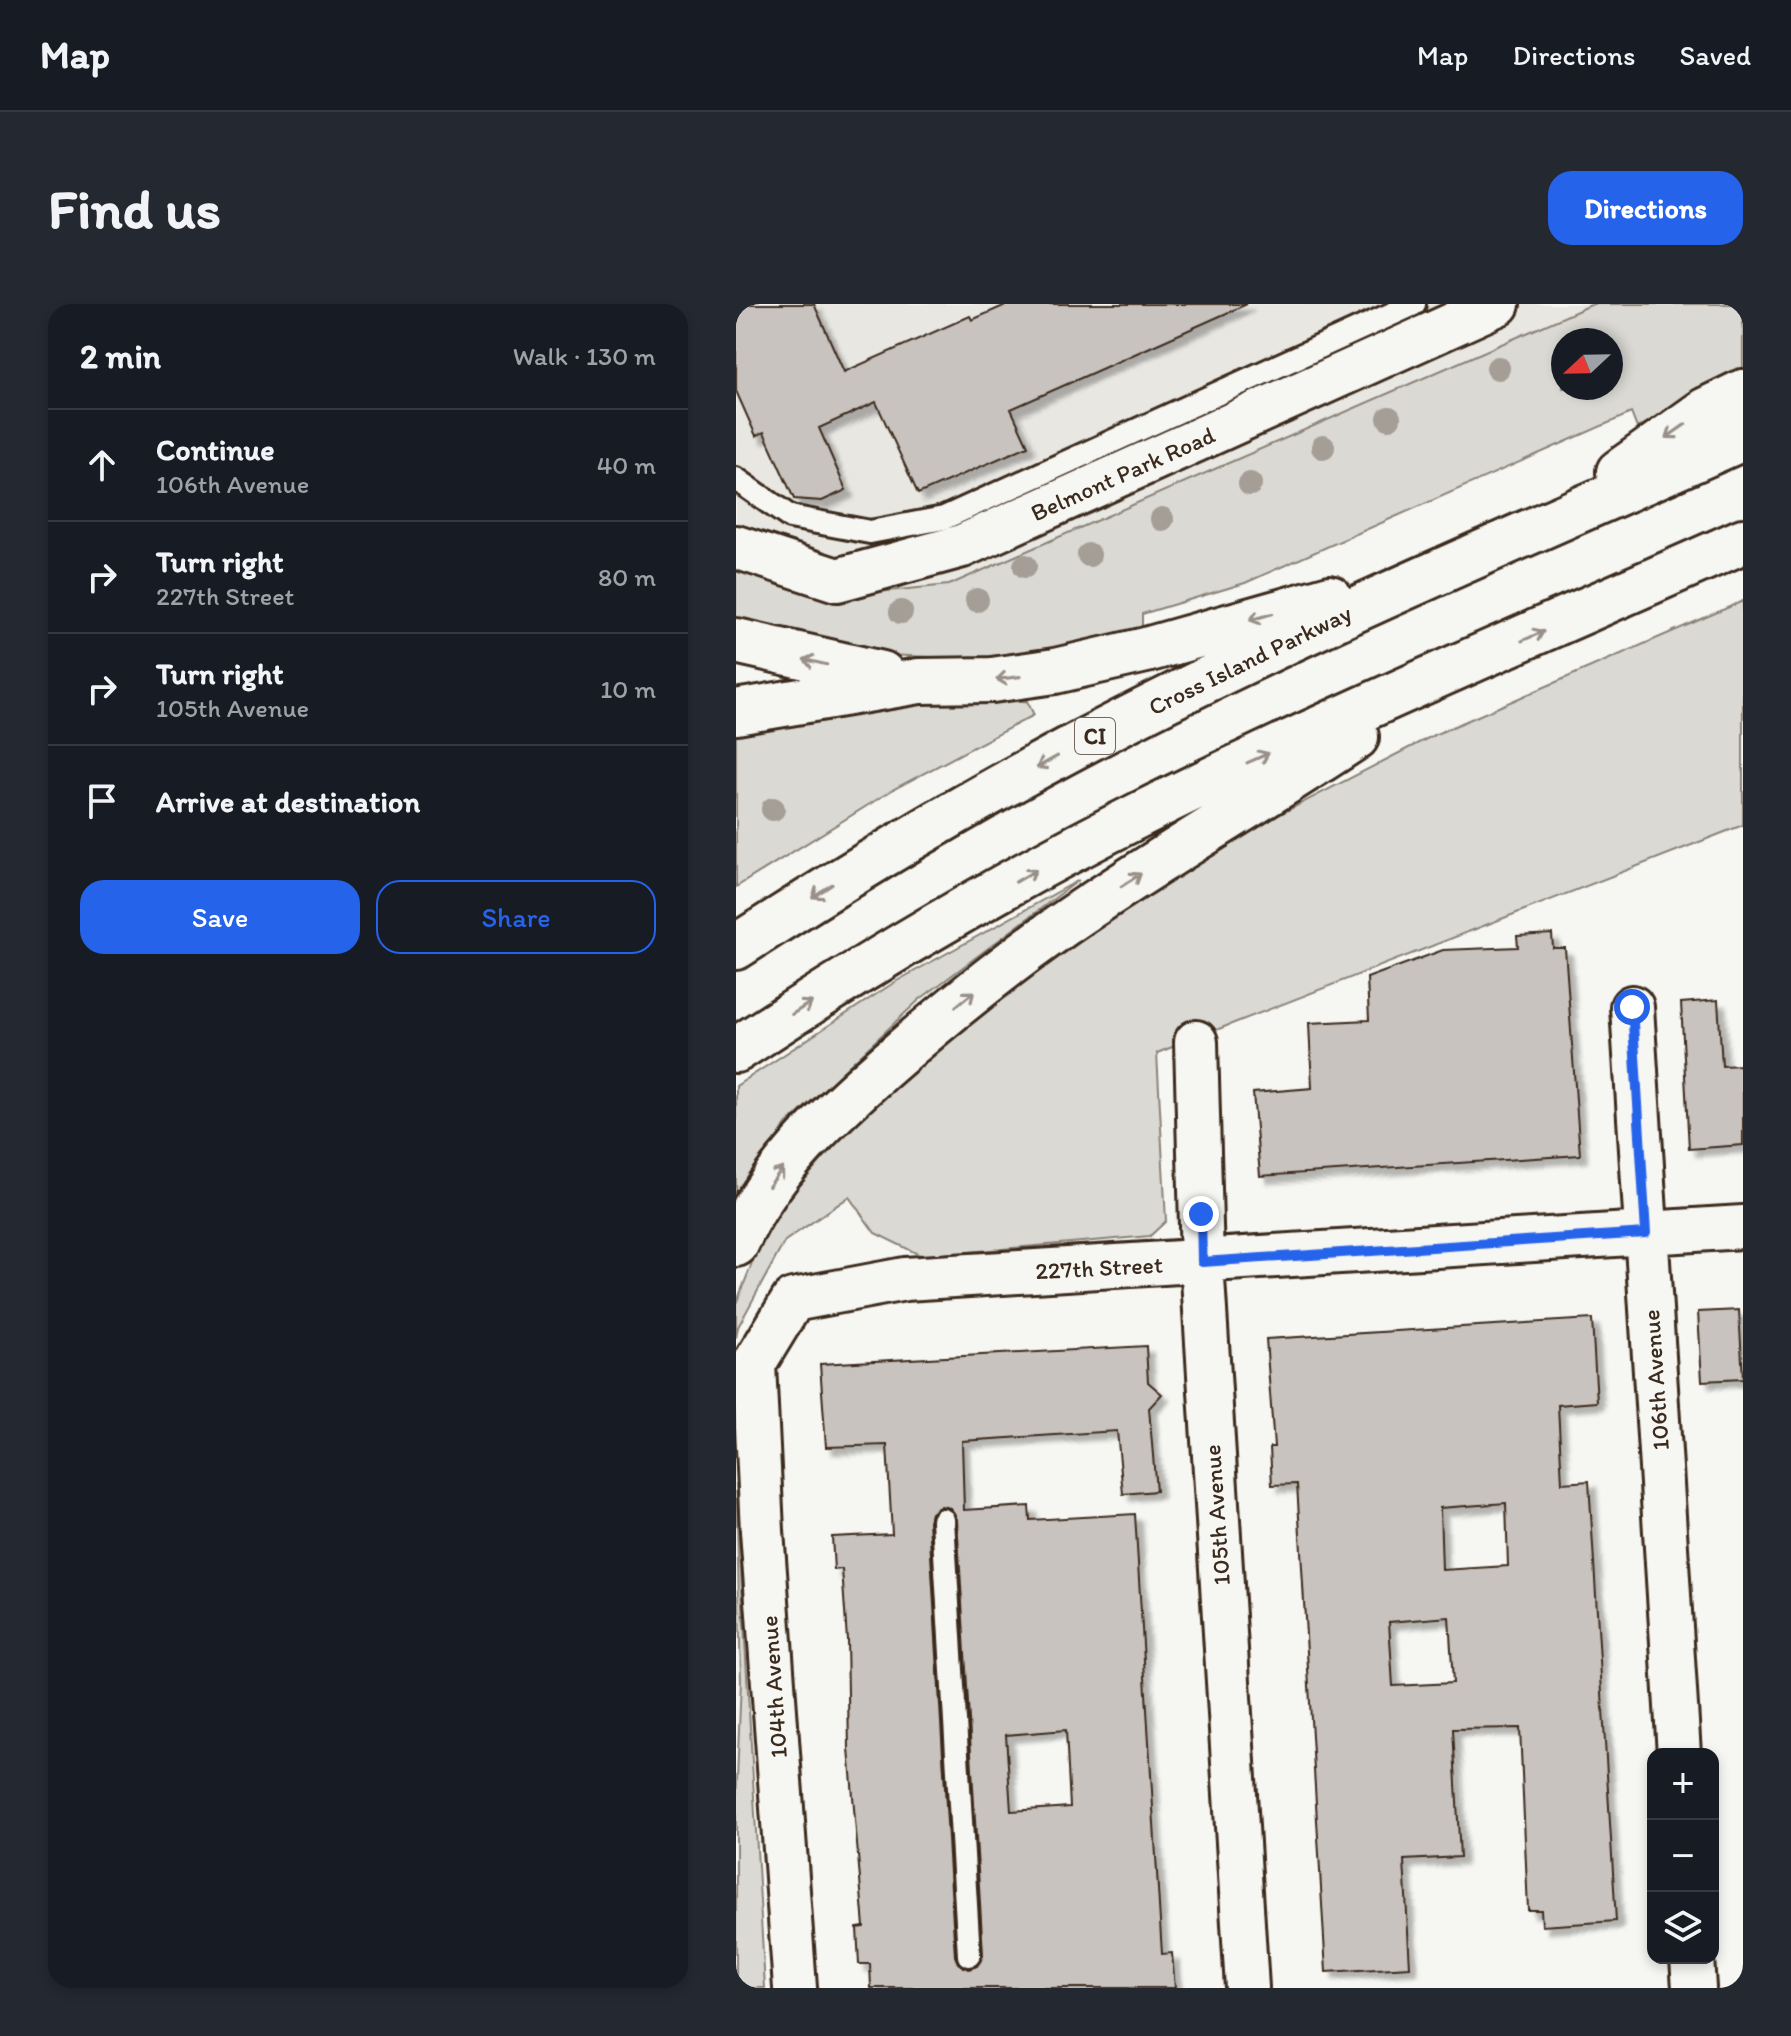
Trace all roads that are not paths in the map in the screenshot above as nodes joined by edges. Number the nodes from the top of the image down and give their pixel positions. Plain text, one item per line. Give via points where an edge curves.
1 (1414, 304) edge
2 (1498, 304) edge
3 (1743, 392) edge
4 (1743, 438) edge
5 (736, 479) edge
6 (1535, 530) junction
7 (1743, 541) edge
8 (736, 547) edge
9 (1743, 552) edge
10 (1471, 558) junction
11 (1689, 565) junction
12 (736, 641) edge
13 (1462, 668) junction
14 (919, 681) junction
15 (736, 712) edge
16 (736, 947) edge
17 (1632, 1007) dead end
18 (1196, 1042) dead end
19 (736, 1050) edge
20 (1743, 1227) edge
21 (1646, 1233) junction
22 (736, 1244) edge
23 (1202, 1262) junction
24 (793, 1300) joint
25 (943, 1520) dead end
26 (1679, 1748) edge
27 (969, 1955) dead end
28 (1692, 1964) edge
29 (795, 1988) edge
30 (1247, 1988) edge
31 (1694, 1988) edge

1 - 5 lane via 944,518 870,532 790,517
2 - 8 street, Belmont Park Road via 962,546 837,580
3 -> 6 highway via 1706,410
4 - 6 highway, Cross Island Parkway / CI
6 - 10 highway, Cross Island Parkway / CI
7 - 11 highway
9 - 11 highway
10 -> 14 highway via 1097,662 992,680
10 -> 16 highway, Cross Island Parkway / CI via 1084,741 836,882
13 -> 11 highway
14 -> 12 highway
19 -> 13 highway via 937,927 1141,814
22 -> 13 highway via 755,1207 801,1146 982,985 1066,922
14 - 15 highway
17 - 21 street, 106th Avenue
18 - 23 street, 105th Avenue
20 - 21 street, 227th Street
21 - 23 street, 227th Street
21 - 26 street, 106th Avenue
23 - 24 street, 227th Street via 905,1279
23 - 30 street, 105th Avenue
24 - 29 street, 104th Avenue via 754,1364
25 - 27 lane
28 - 31 street

